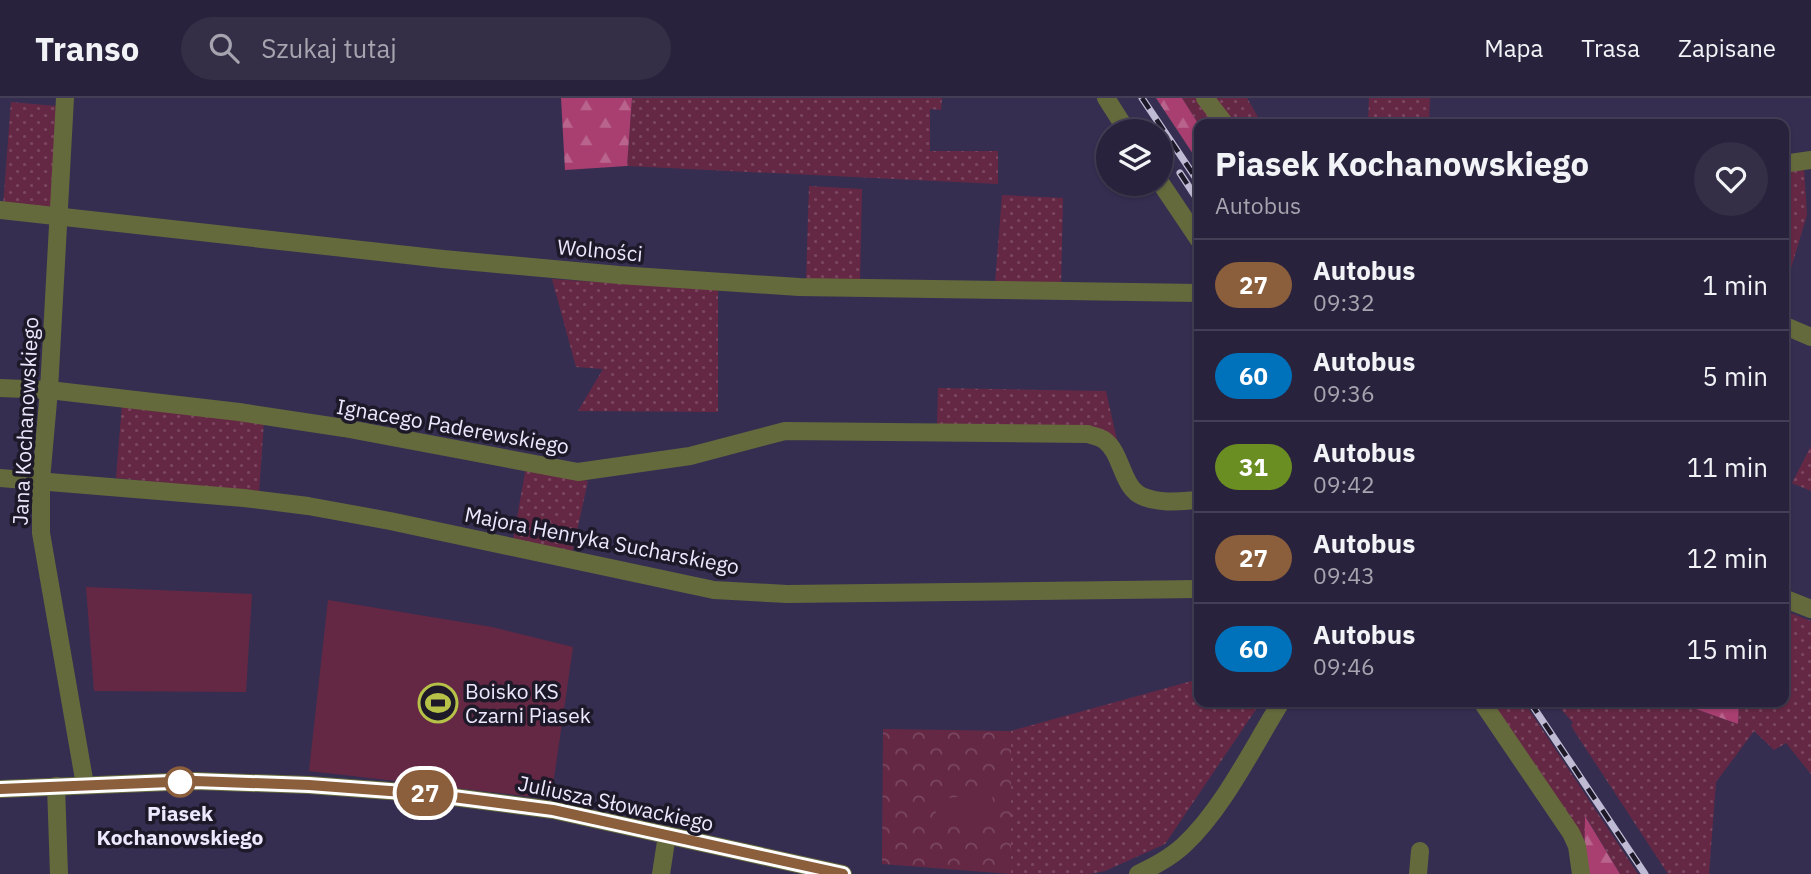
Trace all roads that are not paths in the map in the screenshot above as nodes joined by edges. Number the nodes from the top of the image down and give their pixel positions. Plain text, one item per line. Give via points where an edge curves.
1 (65, 98) edge
2 (1105, 98) edge
3 (1205, 98) edge
4 (1119, 119) edge
5 (1221, 119) edge
6 (1811, 160) edge
7 (1789, 163) edge
8 (1169, 196) edge
9 (0, 210) edge
10 (58, 216) junction
11 (1194, 233) edge
12 (1194, 293) edge
13 (1789, 328) edge
14 (1811, 337) edge
15 (0, 388) edge
16 (49, 390) junction
17 (0, 478) edge
18 (41, 480) junction
19 (1194, 500) edge
20 (1194, 589) edge
21 (1789, 600) edge
22 (1811, 609) edge
23 (1277, 707) edge
24 (1485, 707) edge
25 (85, 785) junction
26 (55, 786) junction
27 (0, 789) edge
28 (667, 835) junction
29 (1420, 851) dead end
30 (1167, 868) edge
31 (59, 874) edge
32 (661, 874) edge
33 (843, 874) edge
34 (1138, 874) edge
35 (1418, 874) edge
36 (1581, 874) edge

1 - 10 street, Jana Kochanowskiego
2 - 4 street
3 - 5 street
6 - 7 street
8 - 11 street
9 - 10 street, Wolności
10 - 12 street, Wolności via 647,277 799,287
10 - 16 street, Jana Kochanowskiego
13 - 14 street
15 - 16 street, Ignacego Paderewskiego
16 - 18 street, Jana Kochanowskiego
16 - 19 street, Ignacego Paderewskiego via 344,428 578,472 690,456 785,430 1088,434 1104,440 1113,450 1130,486 1141,497
17 - 18 street, Majora Henryka Sucharskiego
18 - 20 street, Majora Henryka Sucharskiego via 308,506 713,590 787,594
18 - 25 street, Jana Kochanowskiego via 41,533
21 - 22 street
23 - 30 street via 1218,803
24 - 36 street via 1571,834
25 - 26 street, Juliusza Słowackiego
25 - 28 street, Juliusza Słowackiego via 195,781 430,794 553,810
26 - 27 street, Juliusza Słowackiego
26 - 31 street
28 - 32 street
28 - 33 street, Juliusza Słowackiego
29 - 35 street
30 - 34 street

